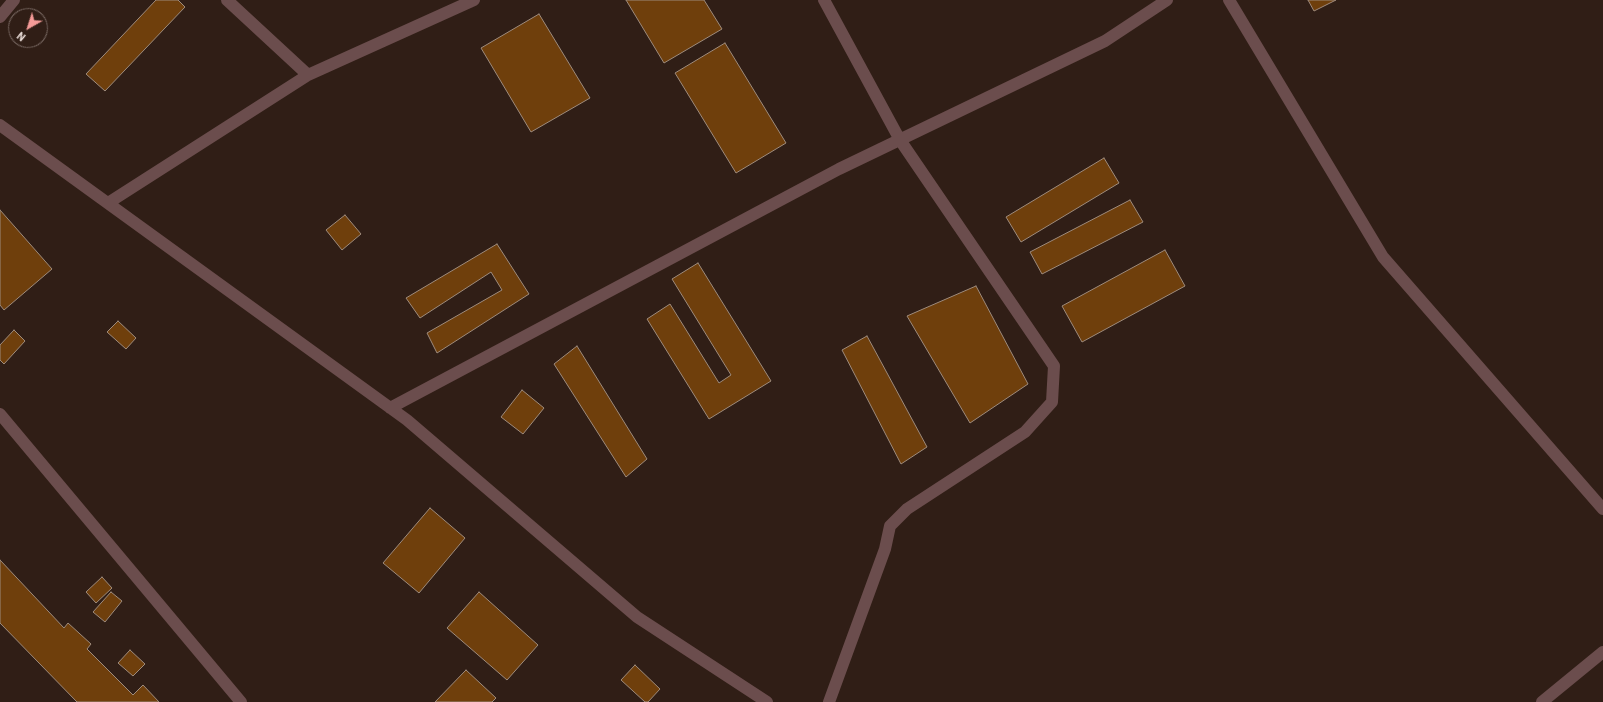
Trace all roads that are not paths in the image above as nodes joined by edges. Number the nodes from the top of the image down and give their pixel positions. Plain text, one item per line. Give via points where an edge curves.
1 (14, 0) edge
2 (227, 0) edge
3 (474, 0) edge
4 (824, 0) edge
5 (1167, 0) edge
6 (1229, 0) edge
7 (0, 17) edge
8 (308, 75) junction
9 (0, 125) edge
10 (900, 140) junction
11 (108, 203) junction
12 (390, 408) junction
13 (0, 414) edge
14 (1603, 509) edge
15 (1603, 652) edge
16 (240, 702) edge
17 (767, 702) edge
18 (829, 702) edge
19 (1542, 702) edge

1 - 7 street
2 - 8 street
3 - 8 street
4 - 10 street
5 - 10 street via 1106,41
6 - 14 street via 1383,257
8 - 11 street
9 - 11 street
10 - 12 street via 839,169
10 - 18 street via 1054,366 1052,402 1025,432 907,509 890,526 885,549
11 - 12 street
12 - 17 street via 637,617
13 - 16 street
15 - 19 street

